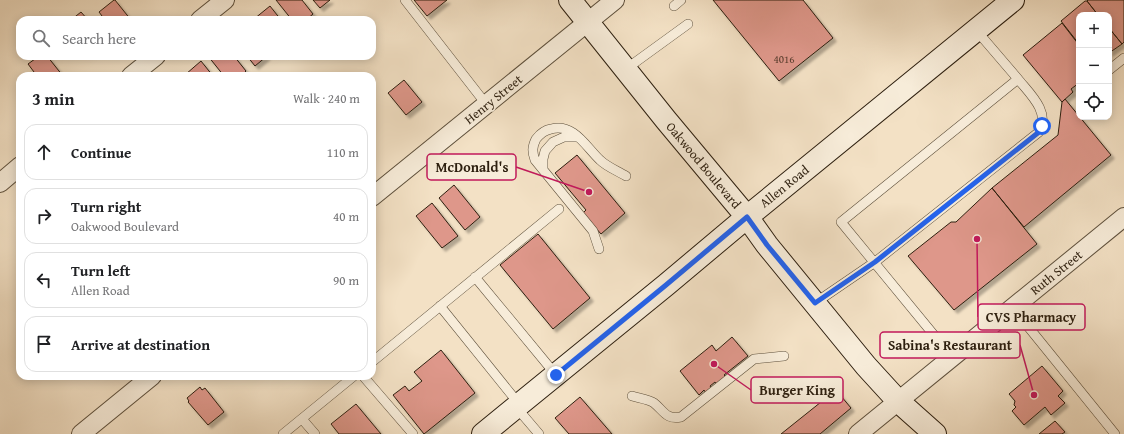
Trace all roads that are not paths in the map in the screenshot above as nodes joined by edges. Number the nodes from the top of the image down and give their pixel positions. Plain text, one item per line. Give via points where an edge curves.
1 (225, 0) edge
2 (405, 0) edge
3 (570, 0) edge
4 (615, 0) edge
5 (1013, 0) edge
6 (205, 16) edge
7 (588, 21) junction
8 (688, 24) dead end
9 (976, 30) junction
10 (1124, 58) edge
11 (151, 60) edge
12 (1112, 68) edge
13 (626, 69) junction
14 (136, 72) edge
15 (1018, 79) junction
16 (486, 104) junction
17 (579, 137) junction
18 (16, 169) edge
19 (543, 169) junction
20 (626, 176) dead end
21 (0, 183) edge
22 (376, 195) edge
23 (559, 209) dead end
24 (747, 217) junction
25 (1124, 217) edge
26 (599, 249) dead end
27 (875, 262) junction
28 (475, 277) junction
29 (815, 303) junction
30 (440, 306) junction
31 (1013, 308) junction
32 (784, 356) dead end
33 (952, 357) junction
34 (376, 359) edge
35 (556, 375) junction
36 (147, 380) edge
37 (349, 380) edge
38 (366, 380) edge
39 (632, 396) dead end
40 (898, 401) junction
41 (518, 406) junction
42 (302, 419) junction
43 (81, 434) edge
44 (283, 434) edge
45 (315, 434) edge
46 (413, 434) edge
47 (483, 434) edge
48 (539, 434) edge
49 (858, 434) edge
50 (936, 434) edge
51 (1115, 434) edge

1 - 6 street
2 - 16 lane
3 - 7 main road, Oakwood Boulevard
4 - 7 street, Henry Street
5 - 9 main road, Allen Road
7 - 13 main road, Oakwood Boulevard
7 - 16 street, Henry Street
8 - 13 lane
9 - 15 lane
9 - 24 main road, Allen Road
10 - 12 lane
11 - 14 street
13 - 24 main road, Oakwood Boulevard
15 - 27 lane via 1038,104 1043,117 1039,132
15 - 27 lane via 841,222
16 - 22 street, Henry Street
17 - 19 lane via 564,137 553,142 545,151
17 - 19 lane via 567,130 555,128 546,130 538,136 532,152
17 - 20 lane via 600,161
18 - 21 street
19 - 26 lane via 593,231
23 - 28 lane
24 - 29 main road, Oakwood Boulevard
24 - 35 main road, Allen Road
25 - 31 street, Ruth Street
27 - 29 lane
27 - 33 lane
28 - 30 lane
28 - 35 lane
29 - 40 main road, Oakwood Boulevard
30 - 34 lane
30 - 41 lane
31 - 33 street, Ruth Street
31 - 51 lane
32 - 39 lane via 754,359 681,417 670,417 660,411 653,402
33 - 40 street, Ruth Street
35 - 41 main road, Allen Road
36 - 43 street
37 - 42 lane
38 - 46 lane
40 - 49 street, Ruth Street
40 - 50 main road, Oakwood Boulevard
41 - 47 main road, Allen Road
41 - 48 lane
42 - 44 lane
42 - 45 lane

